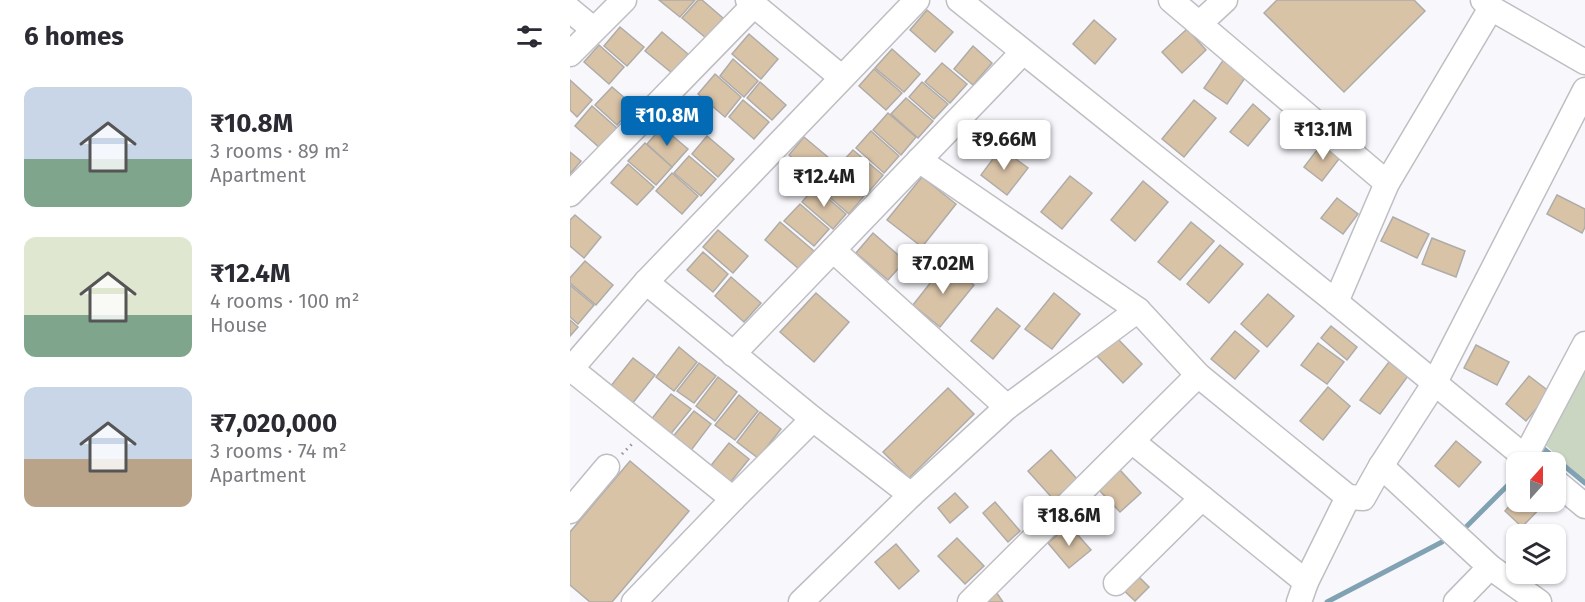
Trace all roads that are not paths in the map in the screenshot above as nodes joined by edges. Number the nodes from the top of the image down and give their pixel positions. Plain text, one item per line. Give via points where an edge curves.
1 (624, 0) edge
2 (917, 0) edge
3 (959, 0) edge
4 (1171, 0) edge
5 (1225, 0) edge
6 (751, 2) edge
7 (1487, 4) edge
8 (570, 10) edge
9 (1199, 24) junction
10 (592, 29) junction
11 (1023, 52) junction
12 (570, 54) edge
13 (1585, 62) edge
14 (841, 77) junction
15 (1585, 90) edge
16 (920, 160) junction
17 (1387, 183) junction
18 (570, 194) edge
19 (833, 250) junction
20 (646, 282) junction
21 (1336, 302) junction
22 (1138, 310) junction
23 (1585, 344) edge
24 (733, 354) junction
25 (570, 369) edge
26 (1198, 375) junction
27 (1434, 384) junction
28 (1007, 407) junction
29 (813, 418) junction
30 (1133, 442) junction
31 (1518, 452) edge
32 (1532, 452) edge
33 (607, 466) road end
34 (1381, 466) junction
35 (1566, 490) edge
36 (911, 495) junction
37 (1348, 497) junction
38 (1202, 498) junction
39 (733, 499) junction
40 (1585, 506) edge
41 (570, 511) edge
42 (1490, 567) junction
43 (1116, 582) dead end
44 (1302, 592) edge
45 (634, 602) edge
46 (801, 602) edge
47 (970, 602) edge
48 (1456, 602) edge
49 (1539, 602) edge

1 - 10 street
2 - 14 street
3 - 11 street
4 - 9 street
5 - 9 street
6 - 14 street
6 - 18 street
7 - 13 street
7 - 17 street
8 - 10 street
9 - 17 street
10 - 12 street
11 - 16 street
11 - 21 street
14 - 20 street
15 - 27 street
16 - 19 street
16 - 22 street
17 - 21 street
19 - 24 street
19 - 28 street
20 - 24 street
20 - 25 street
21 - 27 street
22 - 26 street
22 - 28 street
23 - 32 street
24 - 29 street
25 - 39 street
26 - 30 street
26 - 37 street
27 - 31 street
27 - 34 street
28 - 36 street
29 - 36 street
29 - 39 street
30 - 38 street
30 - 47 street
33 - 41 street
34 - 37 street via 1364,498
34 - 42 street
35 - 40 street
36 - 46 street
37 - 44 street
38 - 43 street
38 - 44 street
39 - 45 street
42 - 48 street
42 - 49 street

